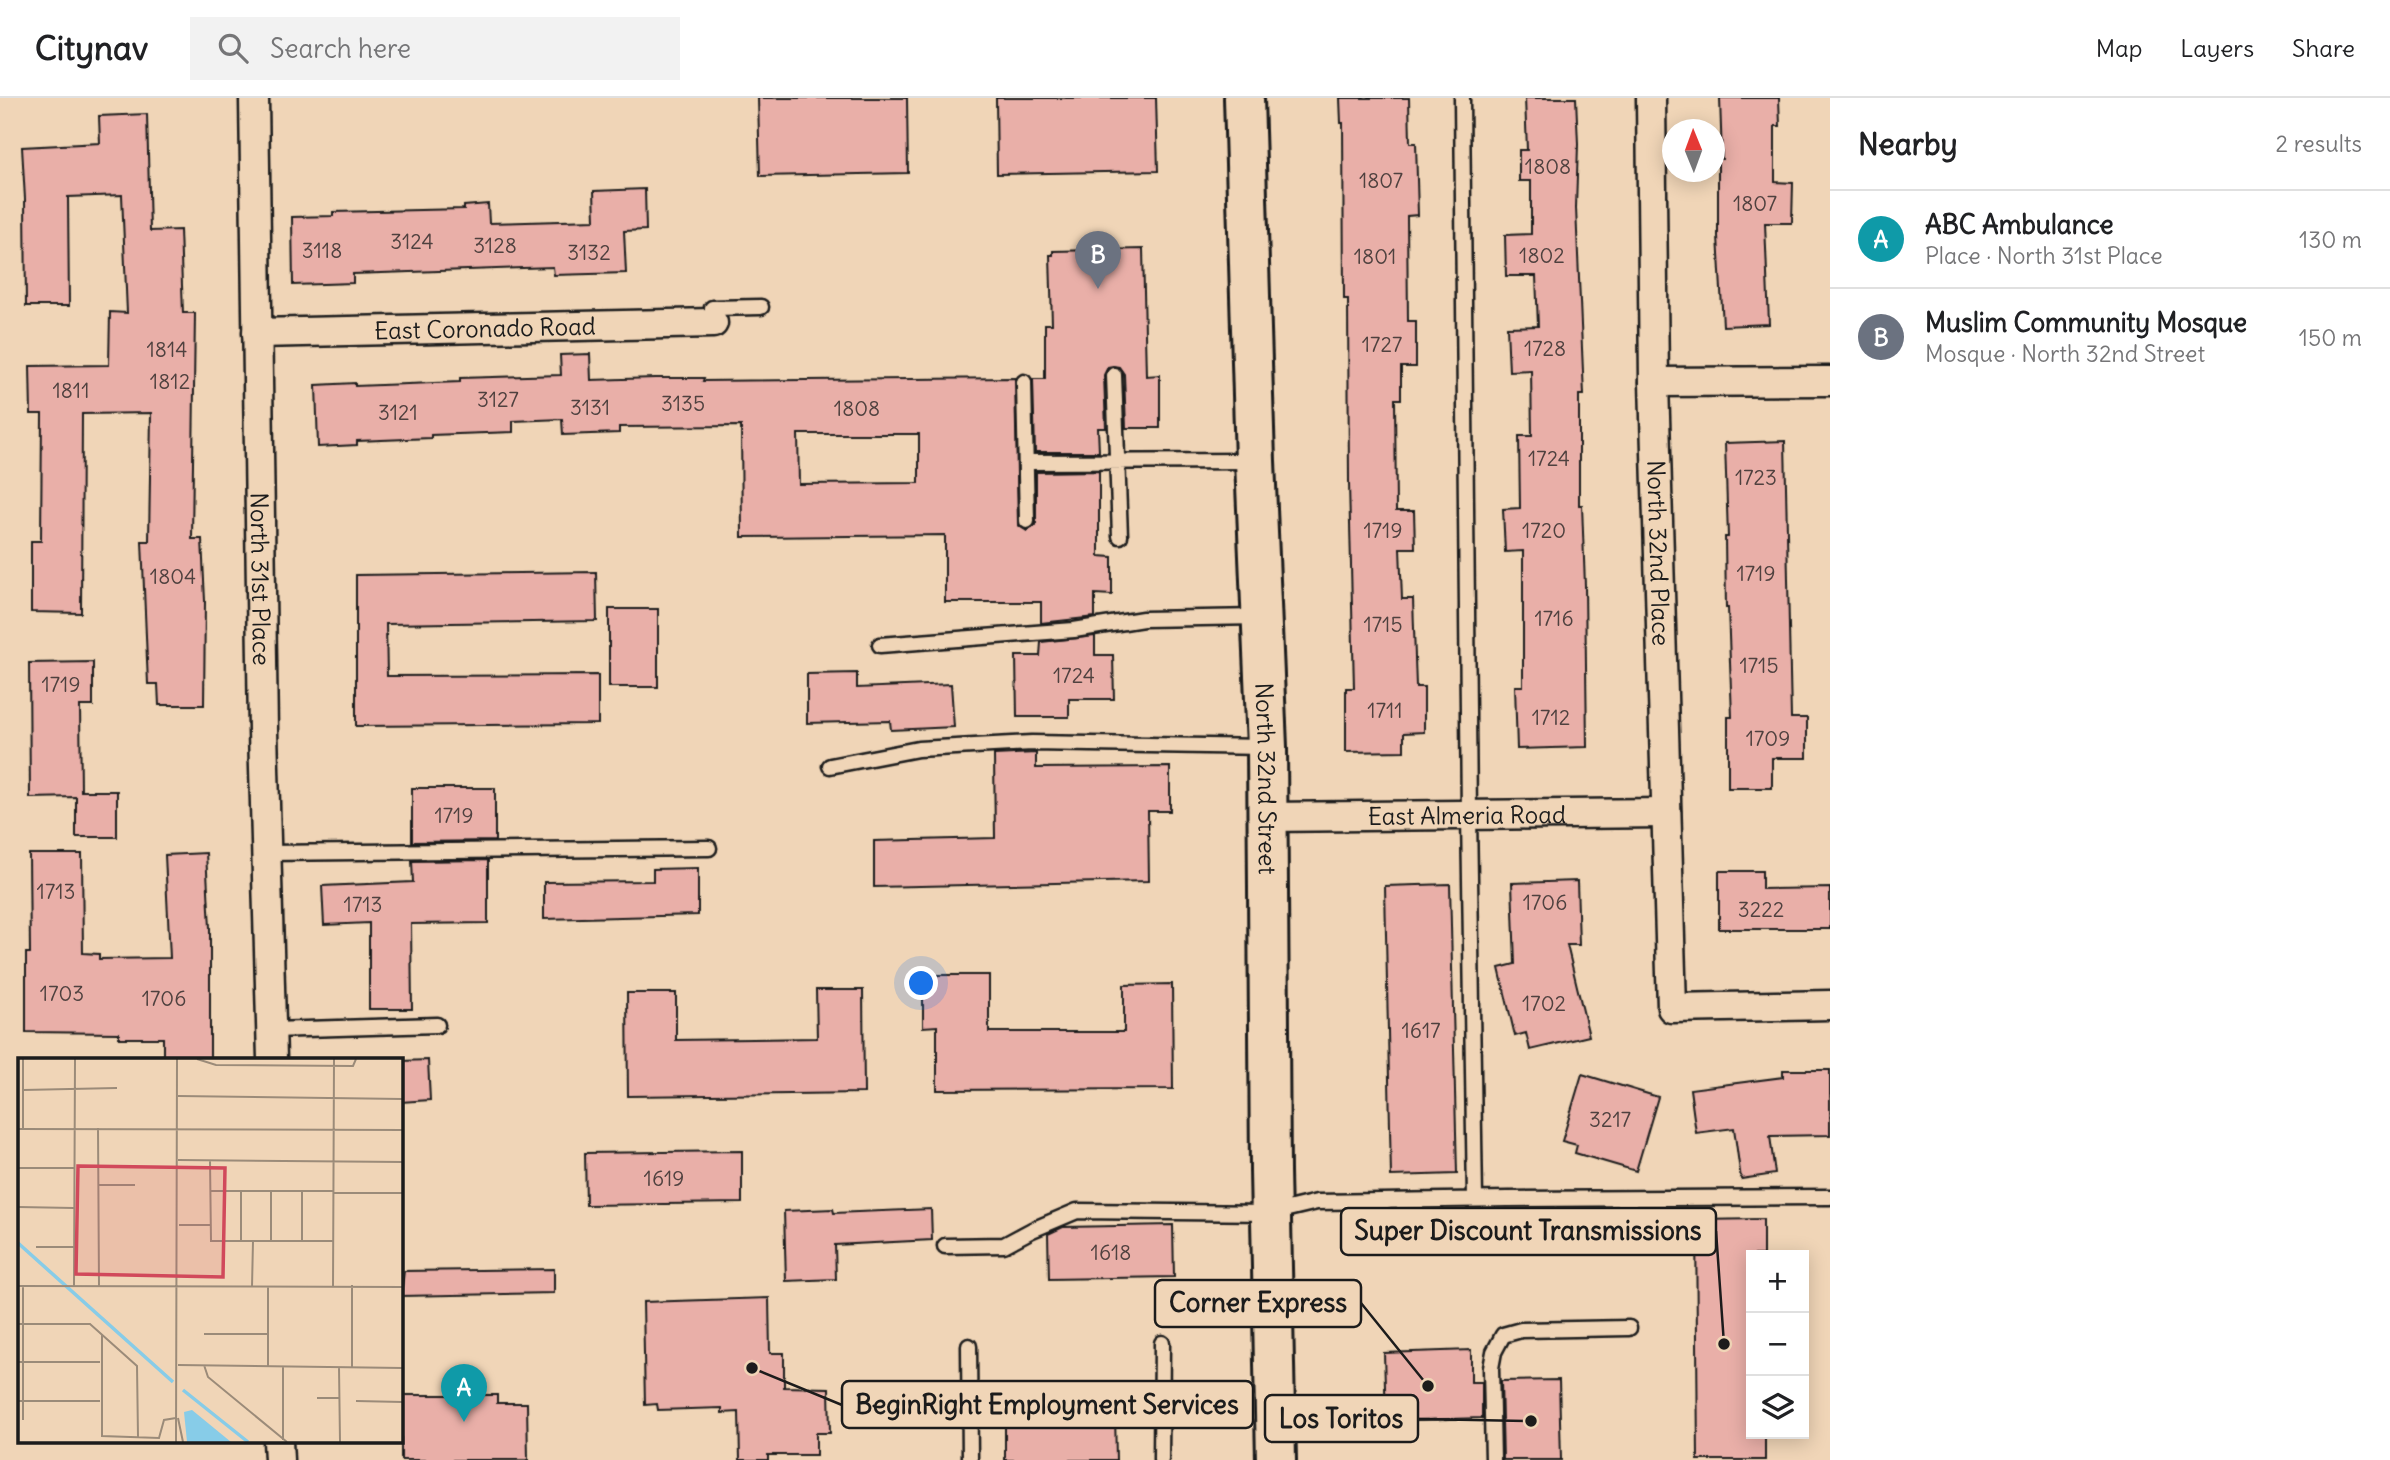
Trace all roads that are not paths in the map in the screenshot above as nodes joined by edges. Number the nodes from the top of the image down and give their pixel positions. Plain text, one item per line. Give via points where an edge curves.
1 (254, 98) edge
2 (1244, 98) edge
3 (1462, 98) edge
4 (1651, 98) edge
5 (761, 307) dead end
6 (713, 323) joint
7 (257, 333) junction
8 (1114, 374) dead end
9 (1830, 381) edge
10 (1024, 382) dead end
11 (1654, 382) junction
12 (1255, 461) junction
13 (1026, 462) junction
14 (1118, 463) junction
15 (1027, 521) dead end
16 (1120, 536) dead end
17 (1262, 617) junction
18 (880, 645) dead end
19 (1267, 747) junction
20 (830, 766) dead end
21 (1666, 813) junction
22 (1469, 815) junction
23 (1267, 817) junction
24 (709, 848) dead end
25 (267, 853) junction
26 (1830, 1005) edge
27 (437, 1024) dead end
28 (272, 1030) junction
29 (272, 1058) edge
30 (1830, 1197) edge
31 (1475, 1199) junction
32 (1271, 1213) junction
33 (945, 1246) dead end
34 (1629, 1328) dead end
35 (1162, 1343) dead end
36 (969, 1346) dead end
37 (278, 1442) edge
38 (279, 1460) edge
39 (970, 1460) edge
40 (1161, 1460) edge
41 (1276, 1460) edge
42 (1493, 1460) edge

1 - 7 street, North 31st Place
2 - 12 main road, North 32nd Street
3 - 22 lane
4 - 11 street, North 32nd Place
5 - 6 lane via 712,308
6 - 7 street, East Coronado Road
7 - 25 street, North 31st Place
8 - 14 lane
9 - 11 street
10 - 13 lane
11 - 21 street, North 32nd Place
12 - 14 lane
12 - 17 main road, North 32nd Street
13 - 14 lane
13 - 15 lane
14 - 16 lane
17 - 18 lane via 1143,619 1074,630
17 - 19 main road, North 32nd Street
19 - 20 lane via 1019,743 918,749
19 - 23 main road, North 32nd Street
21 - 22 street, East Almeria Road
21 - 26 street, North 32nd Place via 1672,1008
22 - 23 street, East Almeria Road
22 - 31 lane
23 - 32 main road, North 32nd Street
24 - 25 lane
25 - 28 street, North 31st Place
27 - 28 lane
28 - 29 street, North 31st Place
30 - 31 lane
31 - 32 lane via 1317,1202
32 - 33 lane via 1077,1211 1004,1245
32 - 41 main road, North 32nd Street
34 - 42 lane via 1521,1330 1503,1335 1491,1368
35 - 40 lane
36 - 39 lane
37 - 38 street

